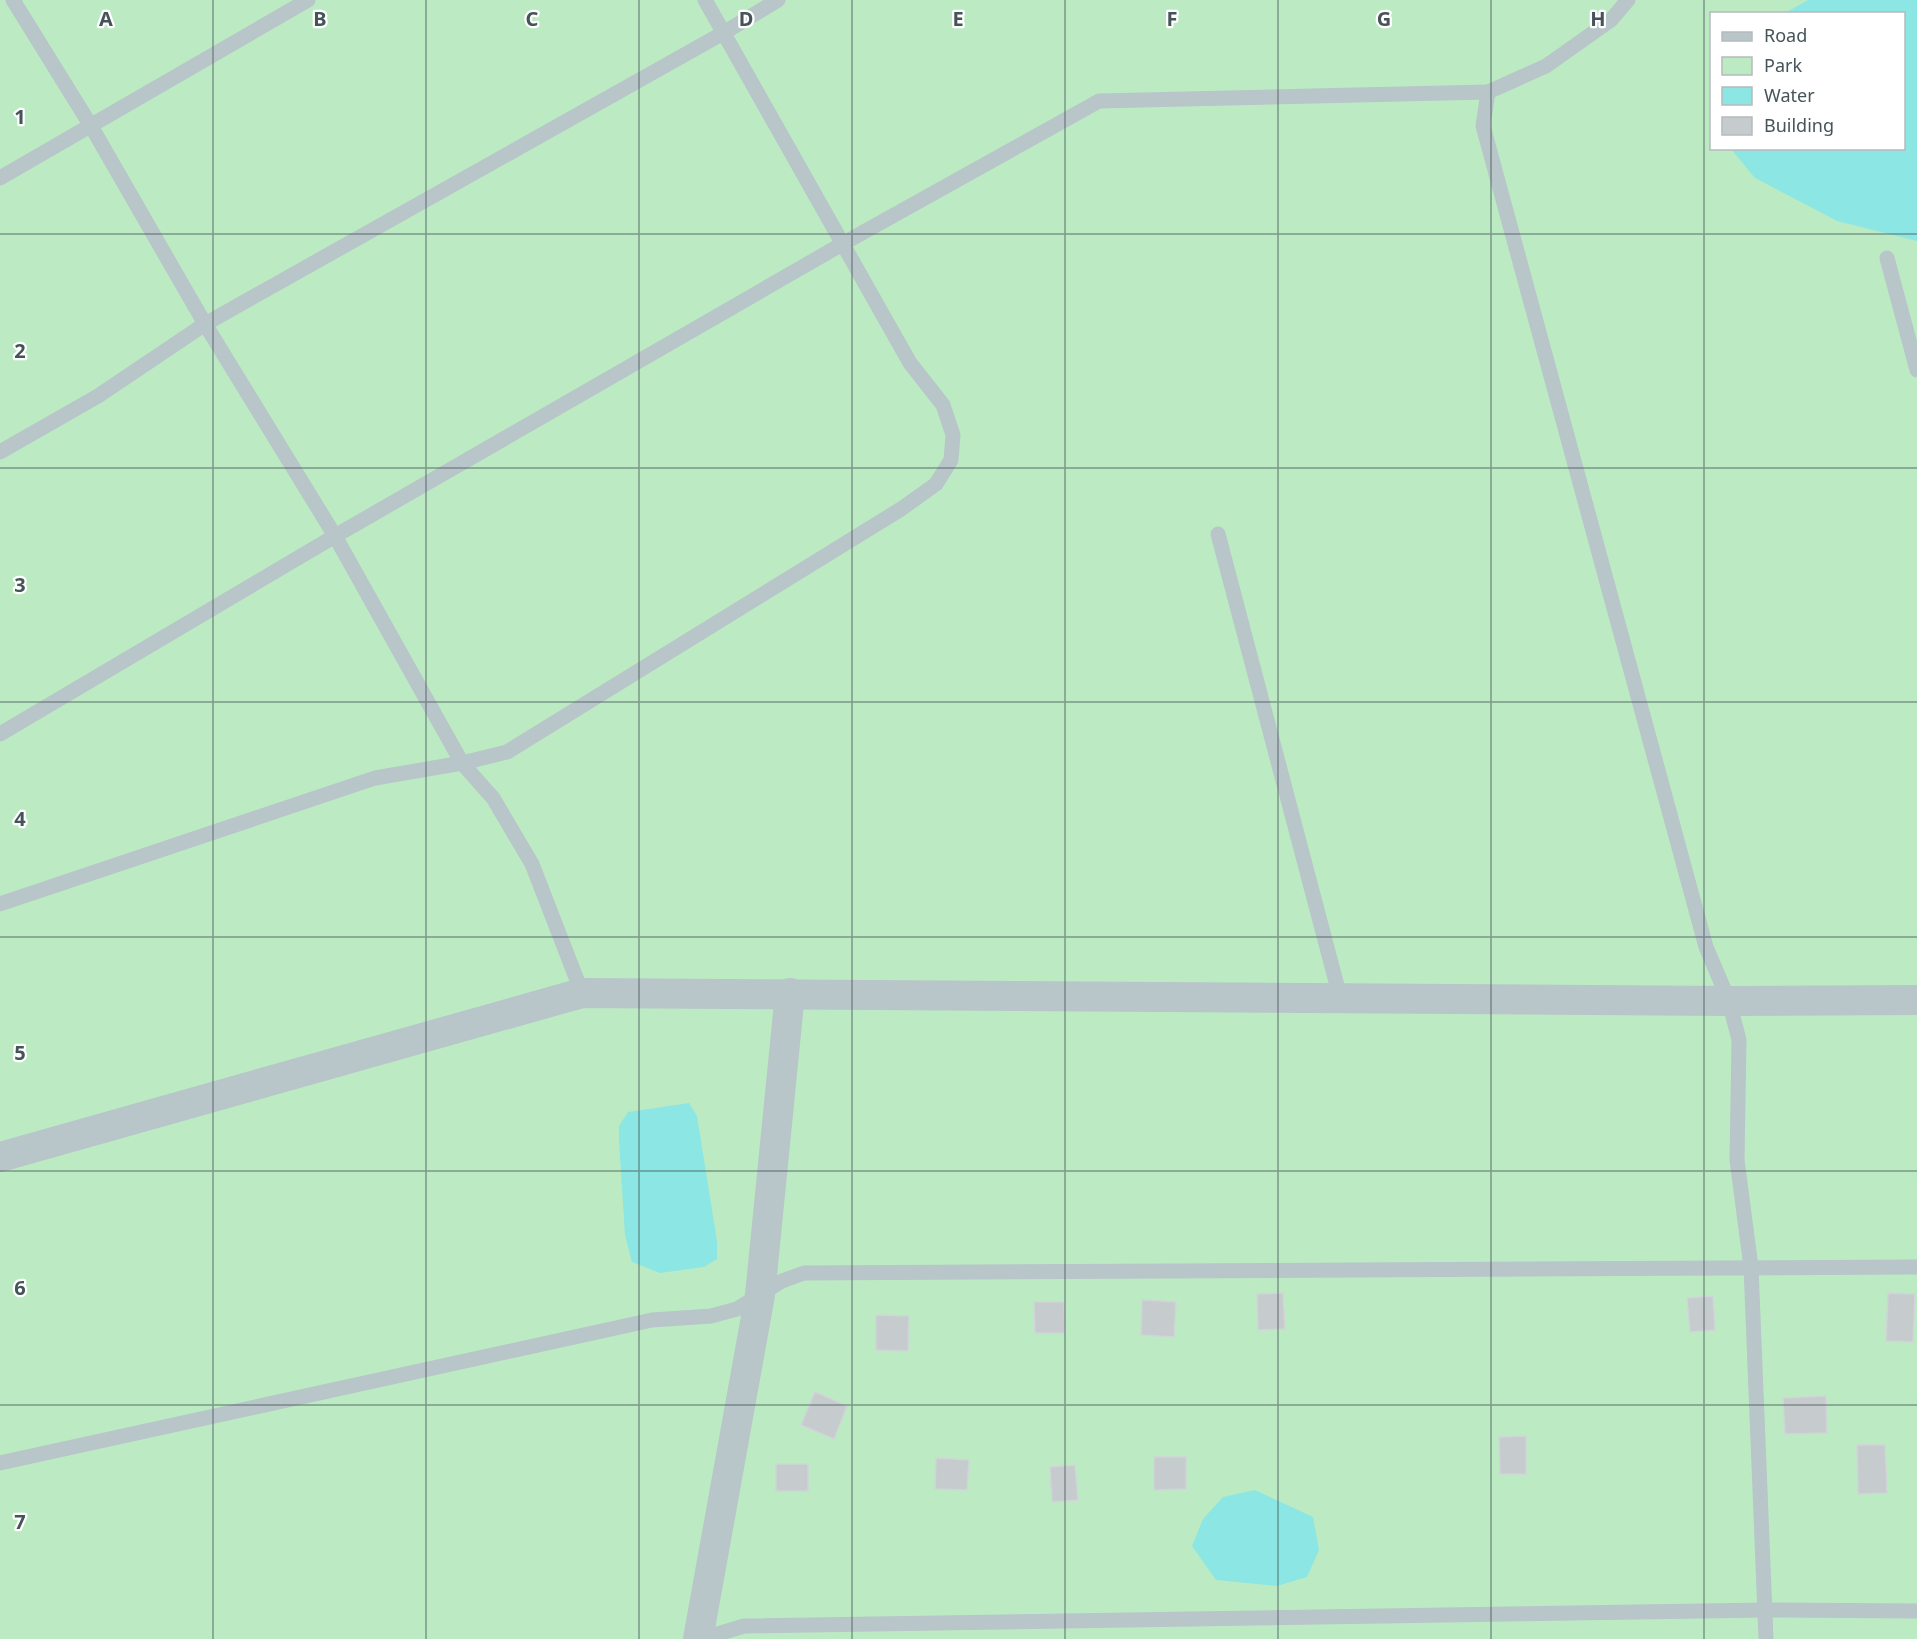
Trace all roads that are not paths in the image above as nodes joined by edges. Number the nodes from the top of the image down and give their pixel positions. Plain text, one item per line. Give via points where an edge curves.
1 (13, 0) edge
2 (308, 0) edge
3 (705, 0) edge
4 (778, 0) edge
5 (1628, 0) edge
6 (725, 32) junction
7 (1488, 92) junction
8 (91, 126) junction
9 (0, 178) edge
10 (844, 243) junction
11 (1887, 258) dead end
12 (205, 324) junction
13 (1917, 370) edge
14 (0, 452) edge
15 (1218, 534) dead end
16 (335, 536) junction
17 (0, 734) edge
18 (462, 763) junction
19 (0, 904) edge
20 (582, 993) junction
21 (790, 993) junction
22 (1341, 997) junction
23 (1729, 1000) junction
24 (1917, 1000) edge
25 (0, 1157) edge
26 (1751, 1267) junction
27 (1917, 1267) edge
28 (760, 1295) junction
29 (0, 1463) edge
30 (1766, 1610) junction
31 (1917, 1611) edge
32 (700, 1639) edge
33 (1767, 1639) edge

1 - 8 lane
2 - 8 lane
3 - 6 lane
4 - 6 lane
5 - 7 lane via 1611,20 1546,66
6 - 10 lane
6 - 12 lane
7 - 10 lane via 1099,101
7 - 23 lane via 1483,126 1706,947
8 - 9 lane
8 - 12 lane
10 - 16 lane
10 - 18 lane via 910,363 943,405 952,435 951,460 936,484 507,752
11 - 13 lane
12 - 14 lane via 98,396
12 - 16 lane
15 - 22 lane
16 - 17 lane
16 - 18 lane
18 - 19 lane via 375,778
18 - 20 lane via 492,798 532,864
20 - 21 street
20 - 25 street
21 - 22 street
21 - 28 street
22 - 23 street
23 - 24 street
23 - 26 lane via 1739,1040 1737,1160
26 - 27 lane
26 - 28 lane via 832,1272 804,1273
26 - 30 lane
28 - 29 lane via 737,1309 711,1316 652,1320
28 - 32 street
30 - 31 lane
30 - 32 lane via 744,1626
30 - 33 lane

